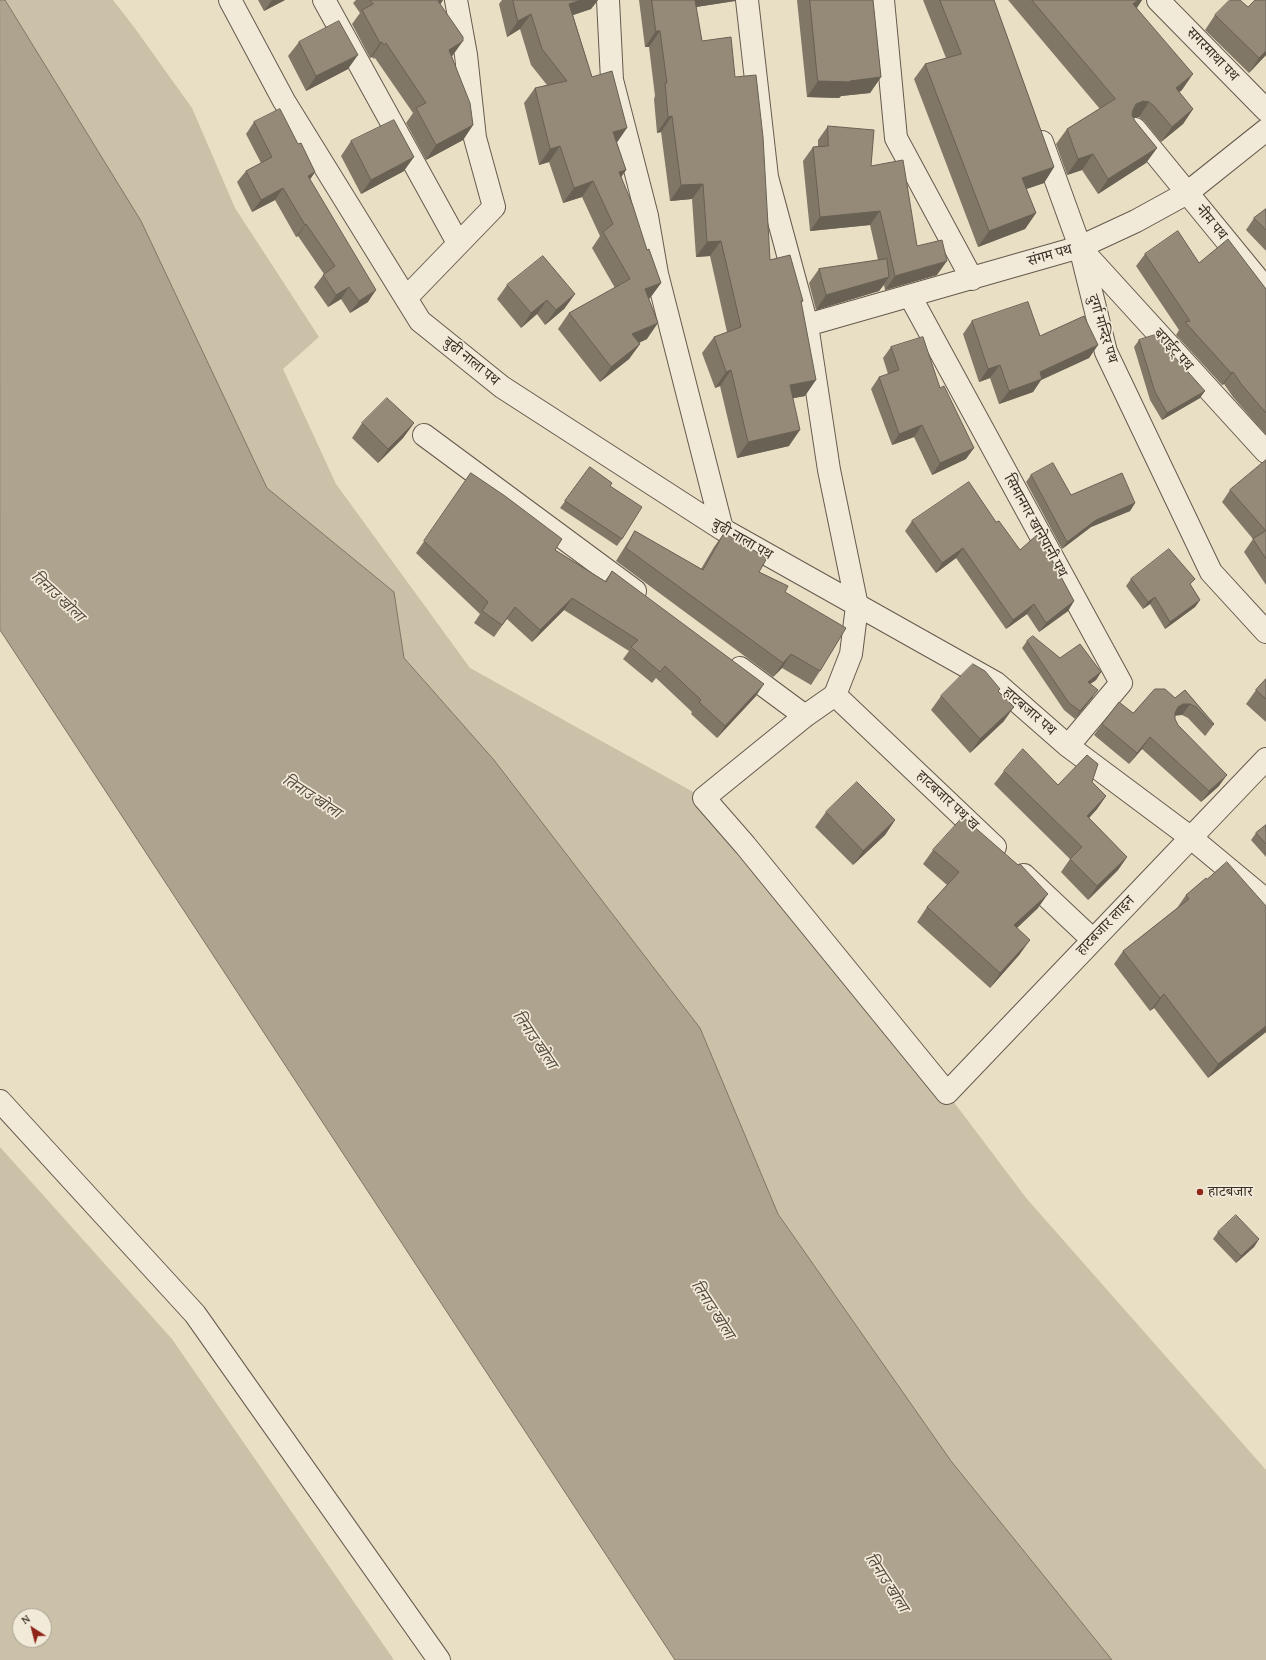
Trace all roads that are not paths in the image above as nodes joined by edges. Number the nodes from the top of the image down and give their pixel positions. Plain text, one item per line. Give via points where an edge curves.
1 (230, 0) edge
2 (324, 0) edge
3 (456, 0) edge
4 (608, 0) edge
5 (746, 0) edge
6 (883, 0) edge
7 (1158, 0) edge
8 (1266, 110) edge
9 (1035, 124) edge
10 (1134, 129) edge
11 (1266, 130) edge
12 (1187, 193) junction
13 (458, 243) junction
14 (1080, 247) junction
15 (972, 278) junction
16 (1266, 289) edge
17 (910, 296) junction
18 (406, 298) junction
19 (807, 325) junction
20 (424, 434) dead end
21 (1266, 452) edge
22 (722, 529) junction
23 (652, 604) edge
24 (856, 606) junction
25 (1266, 632) edge
26 (722, 655) edge
27 (835, 695) junction
28 (805, 716) junction
29 (1068, 746) junction
30 (1266, 758) edge
31 (1222, 772) edge
32 (1238, 788) junction
33 (1190, 837) junction
34 (1266, 900) edge
35 (1093, 940) junction
36 (0, 1101) edge
37 (439, 1660) edge

1 - 18 street, बुढी नाला पथ via 284,101
2 - 13 street
3 - 13 street via 466,55 475,138 494,207
4 - 22 street via 612,80 647,216 657,274
5 - 19 street via 767,178
6 - 15 street via 896,138
7 - 8 street, सगरमाथा पथ
9 - 14 street, दुर्गा मन्दिर पथ
10 - 12 street, नीम पथ
11 - 12 street, संगम पथ
12 - 14 street, संगम पथ via 1136,221
12 - 16 street, नीम पथ
13 - 18 street
14 - 15 street, संगम पथ
14 - 21 street, बराईट् पथ
14 - 25 street, दुर्गा मन्दिर पथ via 1106,352 1211,572
15 - 17 street, संगम पथ
17 - 19 street, संगम पथ
17 - 29 street, सिमानगर खानेपानी पथ via 1121,684
18 - 22 street, बुढी नाला पथ via 420,321 502,387
19 - 24 street via 830,470
20 - 23 street
22 - 24 street, बुढी नाला पथ
24 - 27 street via 851,654
24 - 29 street, हाटबजार पथ via 996,683
26 - 28 street
27 - 28 street
27 - 35 street, हाटबजार पथ ख
28 - 35 street, हाटबजार लाइन via 704,798 947,1093
29 - 33 street, हाटबजार पथ
30 - 32 street, हाटबजार लाइन
31 - 32 street
32 - 33 street, हाटबजार लाइन
33 - 34 street, हाटबजार पथ
33 - 35 street, हाटबजार लाइन
36 - 37 street via 195,1314

